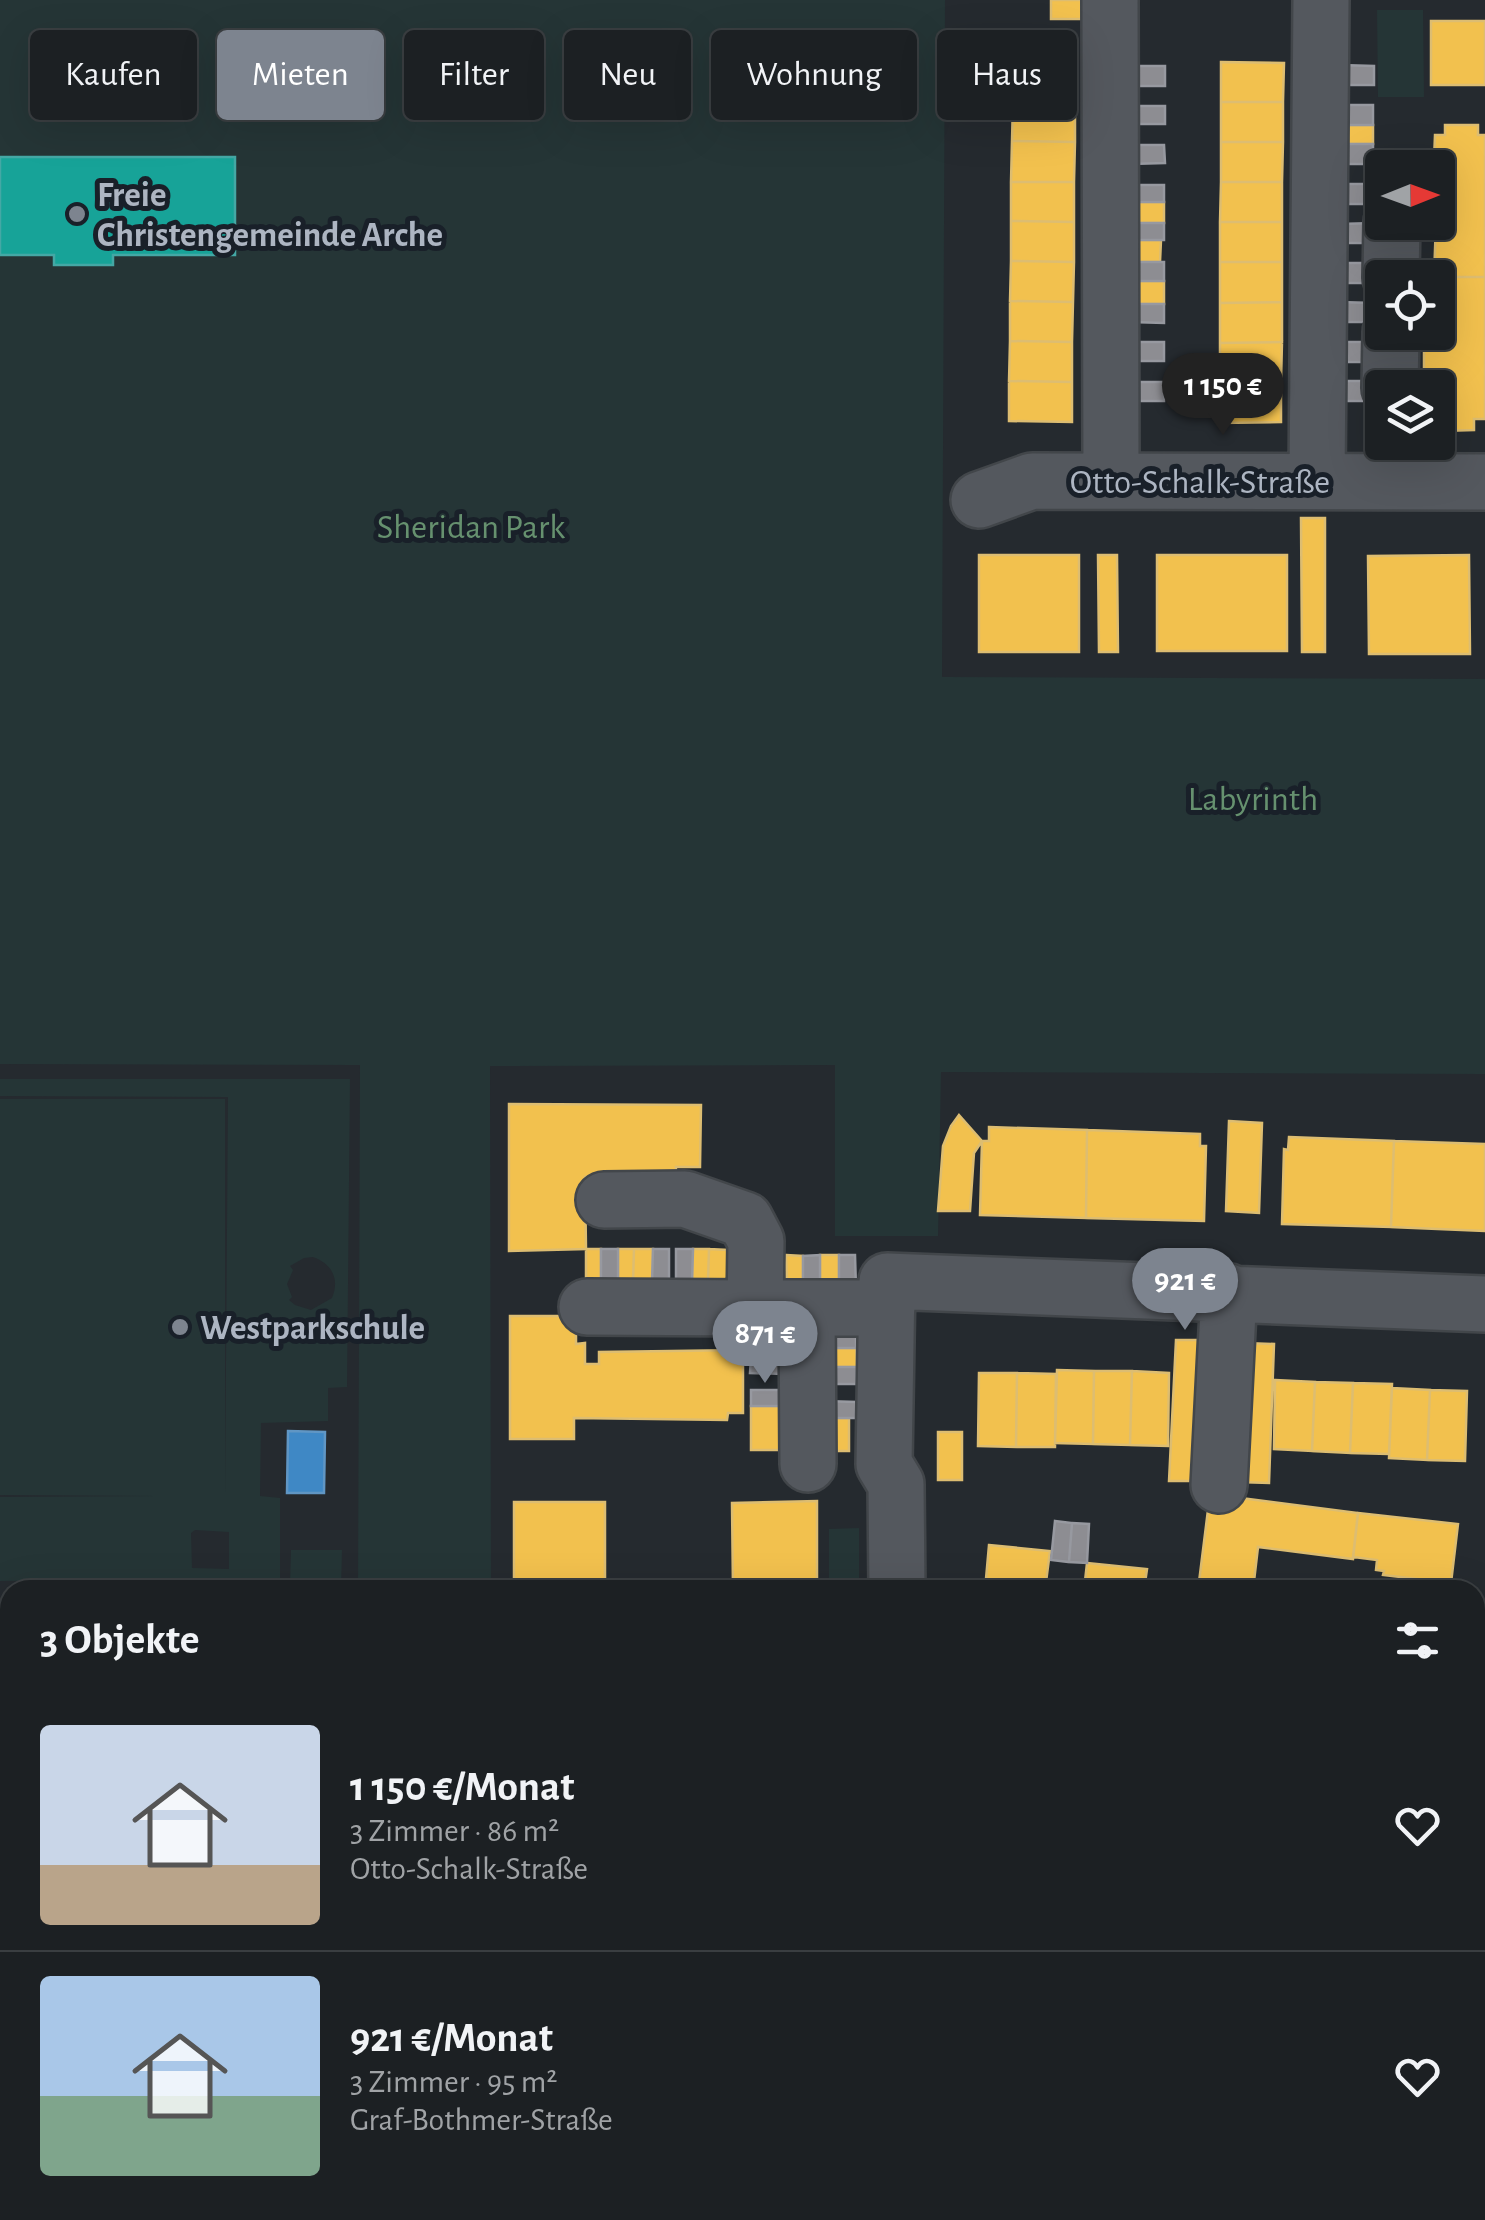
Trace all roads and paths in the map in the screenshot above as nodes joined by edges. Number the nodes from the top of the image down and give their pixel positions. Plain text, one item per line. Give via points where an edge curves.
1 (1110, 0) edge
2 (1321, 0) edge
3 (1390, 462) edge
4 (1111, 480) junction
5 (1317, 481) junction
6 (1485, 482) edge
7 (979, 500) dead end
8 (604, 1200) dead end
9 (1230, 1292) junction
10 (887, 1294) junction
11 (1485, 1304) edge
12 (587, 1307) dead end
13 (781, 1308) junction
14 (808, 1464) dead end
15 (1219, 1486) dead end
16 (897, 1580) edge

1 - 4 street
2 - 5 street
3 - 5 street, Otto-Schalk-Straße
3 - 6 street, Otto-Schalk-Straße
4 - 5 street, Otto-Schalk-Straße
4 - 7 street, Otto-Schalk-Straße via 1032,480
8 - 13 street via 685,1199 745,1220
9 - 10 street
9 - 11 street
9 - 15 street
10 - 13 street
10 - 16 street via 884,1464 896,1484
12 - 13 street
13 - 14 street

